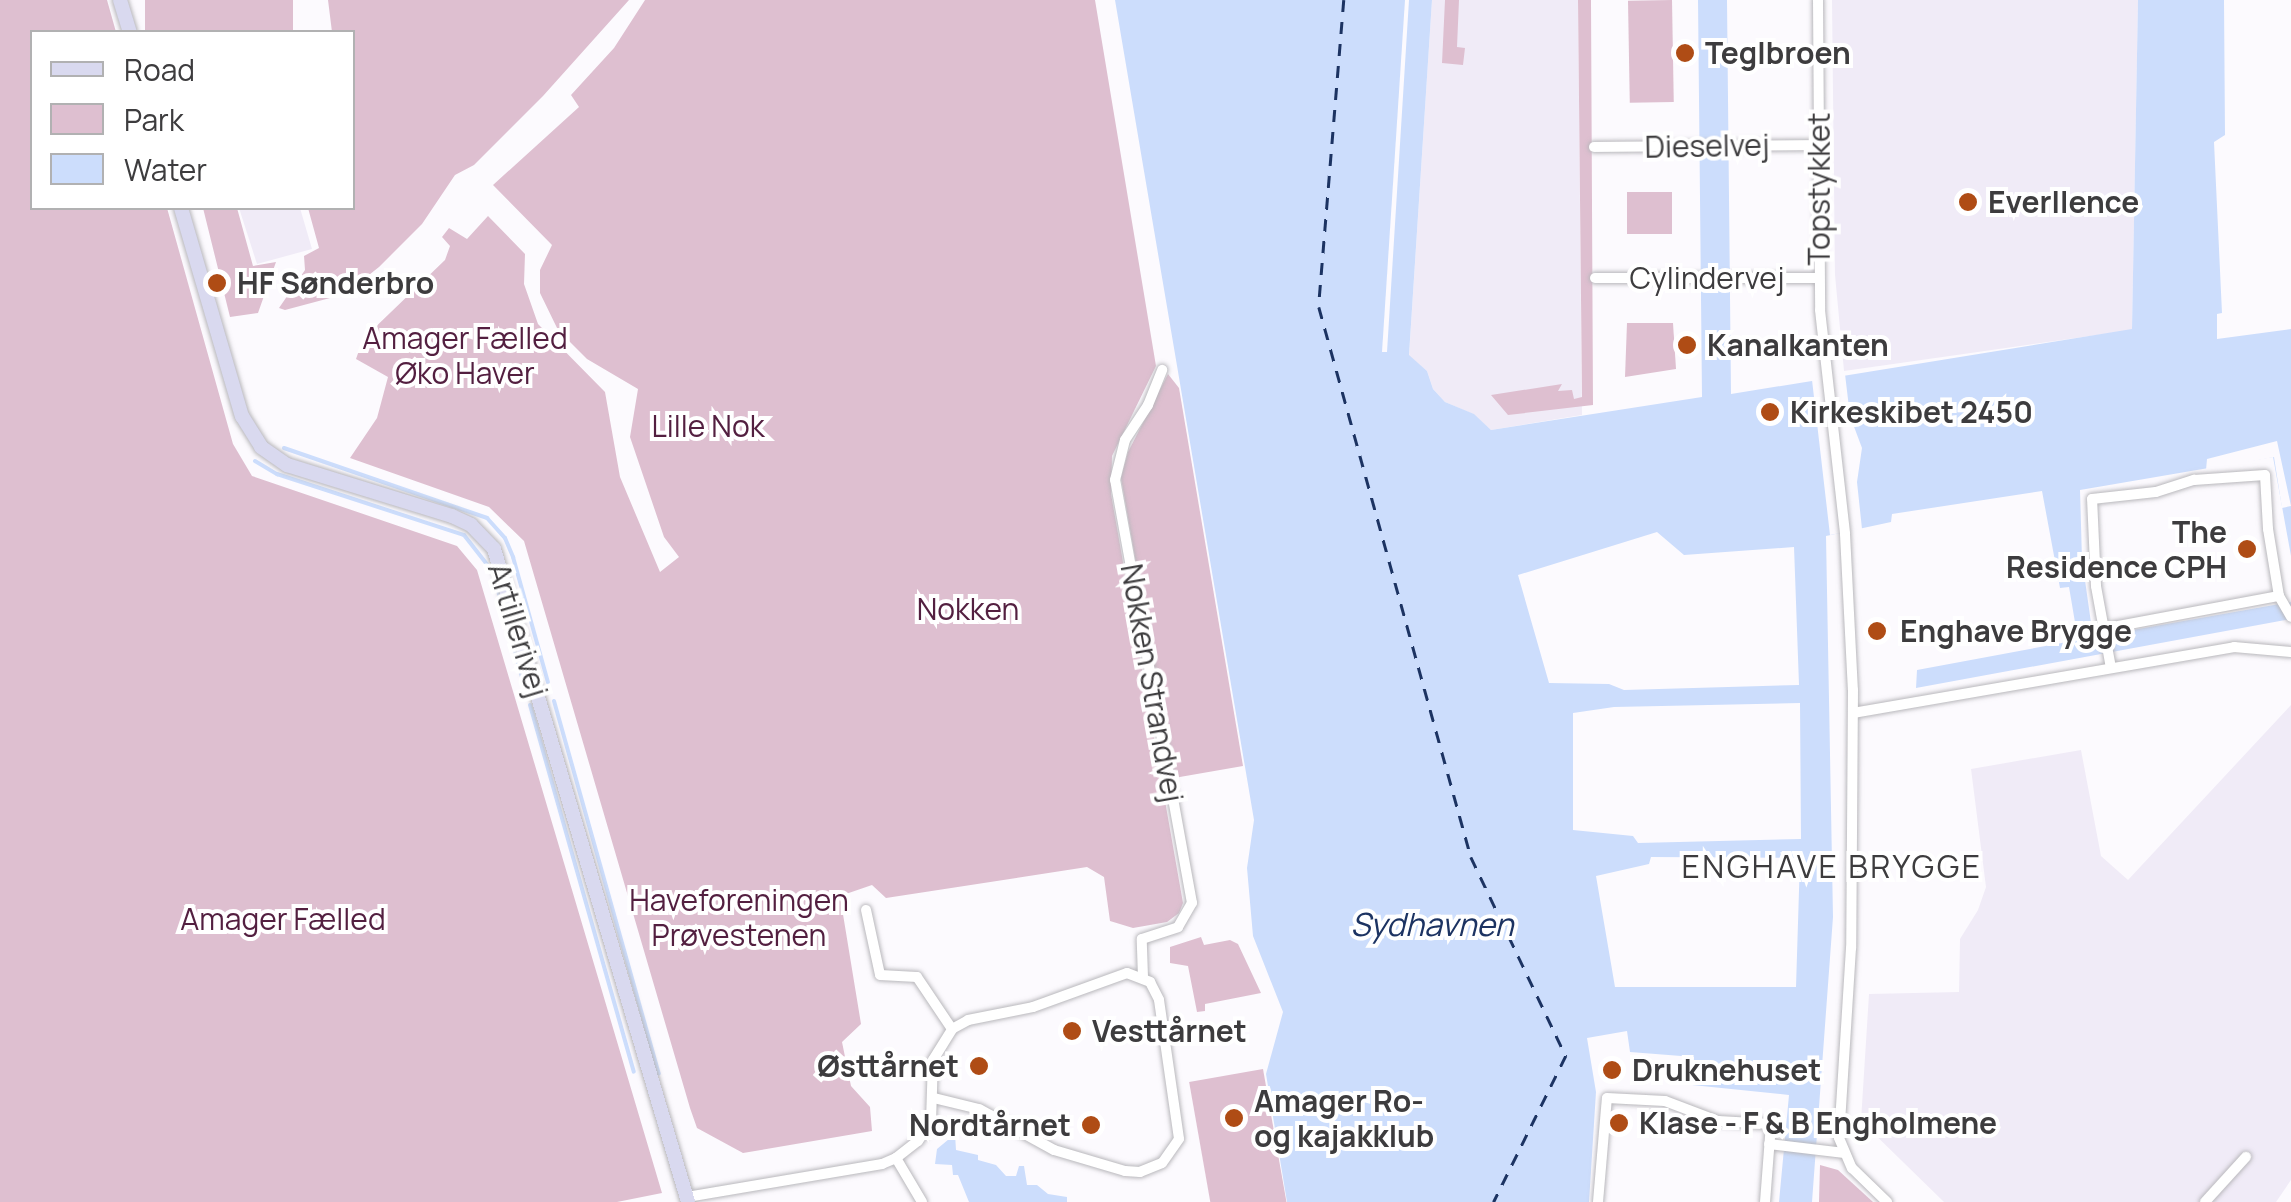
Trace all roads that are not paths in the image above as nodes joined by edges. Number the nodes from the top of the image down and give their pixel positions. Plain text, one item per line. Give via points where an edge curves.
1 (120, 0) edge
2 (1818, 0) edge
3 (129, 30) edge
4 (1819, 144) junction
5 (1594, 147) dead end
6 (182, 210) edge
7 (1595, 278) dead end
8 (1819, 278) junction
9 (1162, 370) dead end
10 (2283, 599) junction
11 (2291, 617) edge
12 (2106, 635) junction
13 (2291, 652) edge
14 (2111, 668) junction
15 (1853, 713) junction
16 (866, 910) dead end
17 (1143, 977) junction
18 (952, 1029) junction
19 (934, 1098) junction
20 (1769, 1144) junction
21 (1844, 1153) junction
22 (2246, 1157) dead end
23 (896, 1158) junction
24 (688, 1199) edge
25 (922, 1202) edge
26 (1598, 1202) edge
27 (1765, 1202) edge
28 (1888, 1202) edge
29 (2205, 1202) edge

1 - 3 street
2 - 4 street, Topstykket
4 - 5 street, Dieselvej
4 - 8 street, Topstykket
6 - 24 street, Artillerivej via 242,416 260,447 287,465 452,516 494,549
7 - 8 street, Cylindervej
8 - 15 street, Topstykket via 1845,532
9 - 17 street, Nokken Strandvej via 1125,440 1115,480 1192,904 1178,927 1142,939
10 - 11 street
10 - 12 street via 2113,627
10 - 12 street via 2265,475 2194,480 2092,500
12 - 14 street
13 - 14 street via 2234,647
14 - 15 street
15 - 21 street, Topstykket
16 - 18 street via 880,975 917,977
17 - 18 street via 1120,974
17 - 19 street via 1159,1000 1178,1124 1179,1140 1162,1163 1140,1172 1094,1164 979,1108
18 - 19 street via 934,1060
19 - 23 street via 928,1128
20 - 21 street
20 - 26 street via 1771,1124 1718,1121 1666,1101 1607,1098
20 - 27 street
21 - 28 street
22 - 29 street
23 - 24 street
23 - 25 street

